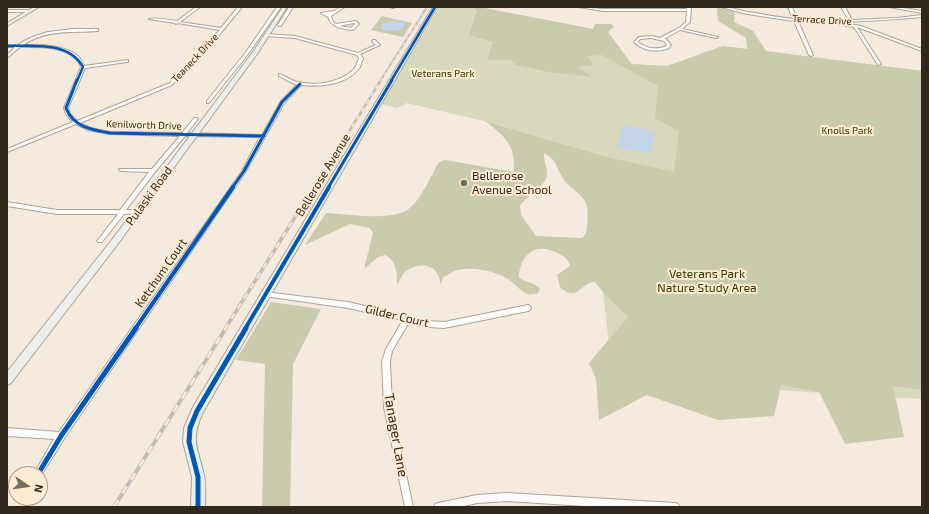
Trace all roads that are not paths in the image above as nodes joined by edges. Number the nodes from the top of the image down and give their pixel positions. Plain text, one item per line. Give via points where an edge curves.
1 (37, 7) edge
2 (198, 7) edge
3 (240, 7) edge
4 (279, 7) edge
5 (285, 7) edge
6 (291, 7) edge
7 (343, 7) edge
8 (435, 7) edge
9 (581, 7) edge
10 (723, 7) edge
11 (790, 7) edge
12 (842, 7) edge
13 (891, 7) edge
14 (594, 8) edge
15 (689, 9) edge
16 (7, 11) edge
17 (30, 11) junction
18 (333, 12) junction
19 (922, 12) edge
20 (329, 16) junction
21 (922, 16) edge
22 (795, 18) junction
23 (150, 19) dead end
24 (836, 22) junction
25 (851, 22) junction
26 (856, 22) junction
27 (176, 23) junction
28 (280, 24) dead end
29 (336, 24) junction
30 (7, 25) edge
31 (855, 27) junction
32 (860, 27) junction
33 (222, 29) junction
34 (680, 29) junction
35 (97, 30) dead end
36 (267, 35) junction
37 (716, 37) dead end
38 (661, 38) junction
39 (374, 41) dead end
40 (7, 46) edge
41 (19, 47) junction
42 (922, 50) edge
43 (251, 53) junction
44 (358, 54) junction
45 (811, 55) dead end
46 (7, 57) edge
47 (127, 61) dead end
48 (879, 64) dead end
49 (83, 67) junction
50 (280, 75) dead end
51 (300, 84) junction
52 (218, 90) junction
53 (227, 90) junction
54 (208, 102) dead end
55 (196, 119) dead end
56 (76, 123) junction
57 (183, 134) junction
58 (194, 135) junction
59 (264, 136) junction
60 (7, 151) edge
61 (121, 170) dead end
62 (153, 171) junction
63 (7, 204) edge
64 (123, 212) junction
65 (137, 212) junction
66 (100, 241) dead end
67 (264, 294) junction
68 (528, 308) dead end
69 (407, 319) junction
70 (7, 380) edge
71 (7, 432) edge
72 (61, 436) junction
73 (43, 466) edge
74 (198, 507) edge
75 (409, 507) edge
76 (438, 507) edge
77 (675, 507) edge

1 - 17 street
2 - 27 street
3 - 33 street, Teaneck Drive
4 - 43 street
5 - 36 street, Pulaski Road
6 - 28 street
7 - 18 street
8 - 67 street, Bellerose Avenue
9 - 14 street
10 - 22 street, Terrace Drive via 748,13
11 - 22 street
12 - 25 street
13 - 19 street
14 - 15 street
15 - 34 street via 688,22
16 - 17 street
17 - 30 street
18 - 20 street
18 - 20 street via 323,13
20 - 29 street
21 - 26 street, Terrace Drive
22 - 24 street, Terrace Drive
22 - 45 street
23 - 27 street
24 - 25 street, Terrace Drive
24 - 31 street
25 - 26 street, Terrace Drive
26 - 32 street
27 - 33 street
29 - 29 street via 344,29 352,29 357,24
31 - 32 street
31 - 48 street
32 - 42 street
33 - 56 street, Teaneck Drive via 171,84
34 - 37 street
34 - 38 street
35 - 41 street via 57,31
36 - 43 street, Pulaski Road
36 - 44 street via 295,37
38 - 38 street via 668,42 668,47 649,49 636,42 642,37
39 - 44 street via 378,45 376,47
40 - 41 street
41 - 46 street
41 - 49 street via 66,51 78,57
43 - 52 street
43 - 53 street, Pulaski Road
44 - 51 street via 360,62 348,76 327,83
47 - 49 street
49 - 56 street via 66,108 67,114
50 - 51 street via 286,80
51 - 59 street, Ketchum Court via 282,102
52 - 53 street
52 - 54 street
53 - 58 street, Pulaski Road
55 - 57 street
56 - 57 street, Kenilworth Drive via 110,133
56 - 60 street, Teaneck Drive
57 - 58 street, Kenilworth Drive
57 - 62 street
58 - 59 street, Kenilworth Drive
58 - 65 street, Pulaski Road
59 - 72 street, Ketchum Court via 244,171
61 - 62 street
62 - 64 street
63 - 64 street via 57,212
64 - 65 street
64 - 66 street
65 - 70 street, Pulaski Road
67 - 69 street, Gilder Court via 348,305
67 - 74 street, Bellerose Avenue via 196,411 190,428 189,442 198,477
68 - 69 street, Gilder Court via 444,325
69 - 75 street, Tanager Lane via 386,361 388,407
71 - 72 street
72 - 73 street, Ketchum Court
76 - 77 street via 477,499 507,498

